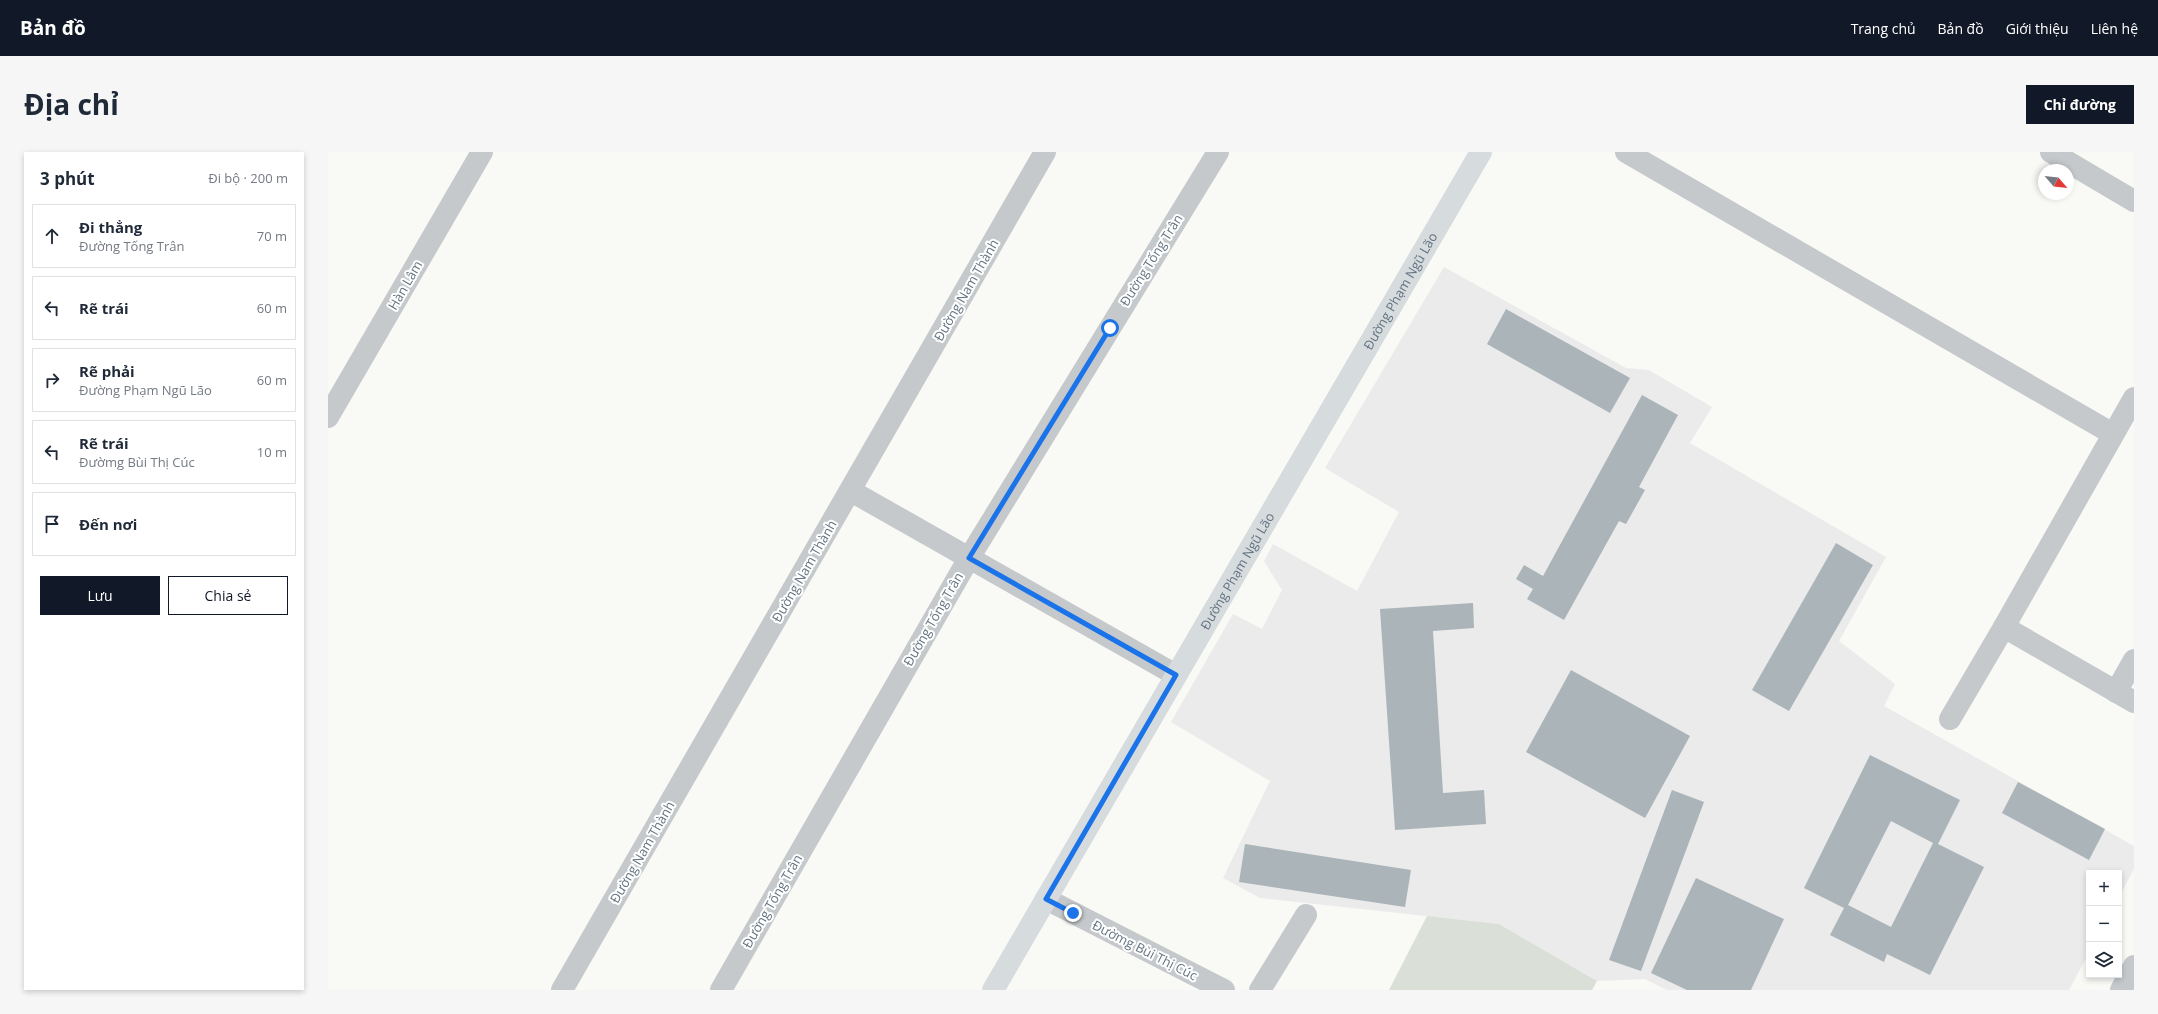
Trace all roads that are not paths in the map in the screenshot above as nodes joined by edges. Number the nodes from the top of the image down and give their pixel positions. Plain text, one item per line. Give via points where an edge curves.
1 (482, 152) edge
2 (1045, 152) edge
3 (1218, 152) edge
4 (1481, 152) edge
5 (1626, 152) edge
6 (2051, 152) edge
7 (2134, 200) edge
8 (2134, 398) edge
9 (328, 417) edge
10 (2113, 434) junction
11 (851, 490) junction
12 (969, 558) junction
13 (2004, 627) junction
14 (2134, 660) edge
15 (1176, 675) junction
16 (2125, 697) edge
17 (1950, 719) dead end
18 (1046, 899) junction
19 (1306, 915) dead end
20 (2134, 966) edge
21 (562, 990) edge
22 (721, 990) edge
23 (993, 990) edge
24 (1224, 990) edge
25 (1260, 990) edge
26 (2121, 990) edge

1 - 9 street, Hàn Lâm
2 - 11 street, Đường Nam Thành
3 - 12 street, Đường Tống Trân
4 - 15 street, Đường Phạm Ngũ Lão
5 - 10 street
6 - 7 street
8 - 10 street
10 - 13 street
11 - 12 street
11 - 21 street, Đường Nam Thành
12 - 15 street
12 - 22 street, Đường Tống Trân
13 - 16 street
13 - 17 street
14 - 16 street
15 - 18 street, Đường Phạm Ngũ Lão
18 - 23 street, Đường Phạm Ngũ Lão
18 - 24 street, Đườmg Bùi Thị Cúc
19 - 25 street
20 - 26 street

